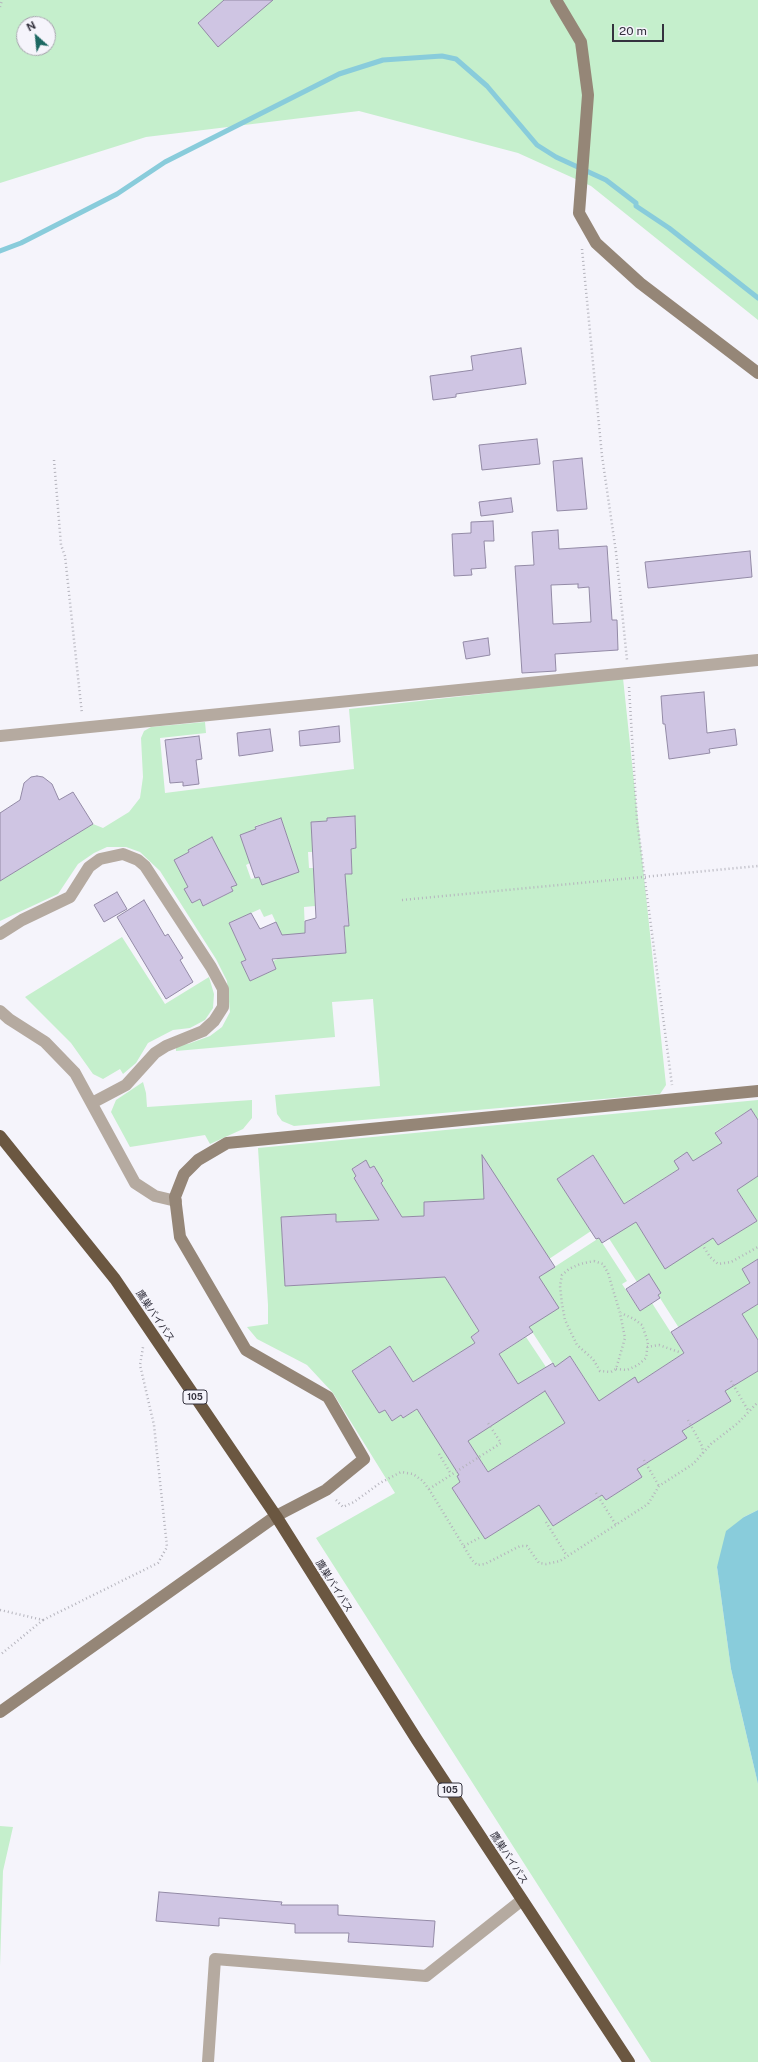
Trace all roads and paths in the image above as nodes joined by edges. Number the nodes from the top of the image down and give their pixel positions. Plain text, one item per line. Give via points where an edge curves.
1 (2, 0) edge
2 (556, 0) edge
3 (0, 7) edge
4 (582, 245) dead end
5 (758, 374) edge
6 (54, 460) dead end
7 (758, 660) edge
8 (628, 673) junction
9 (83, 727) junction
10 (0, 736) edge
11 (758, 866) edge
12 (645, 877) junction
13 (402, 900) dead end
14 (0, 934) edge
15 (0, 1011) edge
16 (758, 1091) edge
17 (674, 1100) junction
18 (92, 1103) junction
19 (0, 1136) edge
20 (176, 1201) junction
21 (702, 1244) dead end
22 (758, 1247) edge
23 (620, 1313) junction
24 (146, 1325) junction
25 (647, 1347) junction
26 (679, 1352) dead end
27 (616, 1369) junction
28 (731, 1381) dead end
29 (758, 1402) edge
30 (749, 1412) junction
31 (688, 1420) dead end
32 (488, 1423) dead end
33 (439, 1454) dead end
34 (703, 1454) junction
35 (644, 1460) dead end
36 (451, 1474) junction
37 (659, 1486) junction
38 (429, 1489) junction
39 (326, 1490) junction
40 (596, 1493) dead end
41 (276, 1516) junction
42 (546, 1522) dead end
43 (616, 1525) junction
44 (479, 1538) dead end
45 (464, 1546) junction
46 (567, 1556) junction
47 (0, 1610) edge
48 (43, 1620) junction
49 (0, 1655) edge
50 (0, 1712) edge
51 (522, 1900) junction
52 (208, 2062) edge
53 (629, 2062) edge

1 - 3 path
2 - 5 street via 581,42 588,95 579,213 596,243 640,283
4 - 8 path via 602,456 616,552
6 - 9 path via 61,545 65,556
7 - 8 street
8 - 9 street
8 - 12 path via 637,820
9 - 10 street
11 - 12 path
12 - 13 path
12 - 17 path
14 - 18 street via 22,920 70,897 89,867 100,860 123,854 145,866 223,989 223,1007 214,1021 202,1031 155,1053 126,1085
15 - 18 street via 50,1047 76,1073
16 - 17 street
17 - 20 street via 228,1143 198,1160 184,1174 175,1197
18 - 20 street via 135,1183 155,1196
19 - 24 highway, 鷹巣バイパス / 105 via 116,1279
20 - 39 street via 180,1237 246,1350 328,1397 364,1459
21 - 22 path via 718,1264 731,1262
23 - 25 path via 642,1326 648,1342
23 - 27 path via 625,1338
23 - 27 path via 603,1264 594,1261 580,1264 569,1268 562,1275 560,1286 564,1320 577,1345 592,1359 600,1372
24 - 41 highway, 鷹巣バイパス / 105
24 - 48 path via 140,1365 154,1425 167,1547 158,1563
25 - 26 path via 660,1345
25 - 27 path via 646,1358 638,1365 627,1370
28 - 30 path
29 - 30 path
30 - 34 path
31 - 34 path via 702,1446
32 - 36 path via 501,1443
33 - 36 path
34 - 37 path via 693,1464
35 - 37 path
36 - 38 path
37 - 43 path via 648,1504
38 - 39 path via 413,1474 401,1472 343,1507
38 - 45 path
39 - 41 street
40 - 43 path
41 - 50 street
41 - 51 highway, 鷹巣バイパス / 105 via 417,1740
42 - 46 path
43 - 46 path
44 - 45 path
45 - 46 path via 477,1565 485,1564 520,1546 528,1546 539,1563 560,1561
47 - 48 path
48 - 49 path
51 - 52 street via 426,1976 215,1959
51 - 53 highway, 鷹巣バイパス / 105

